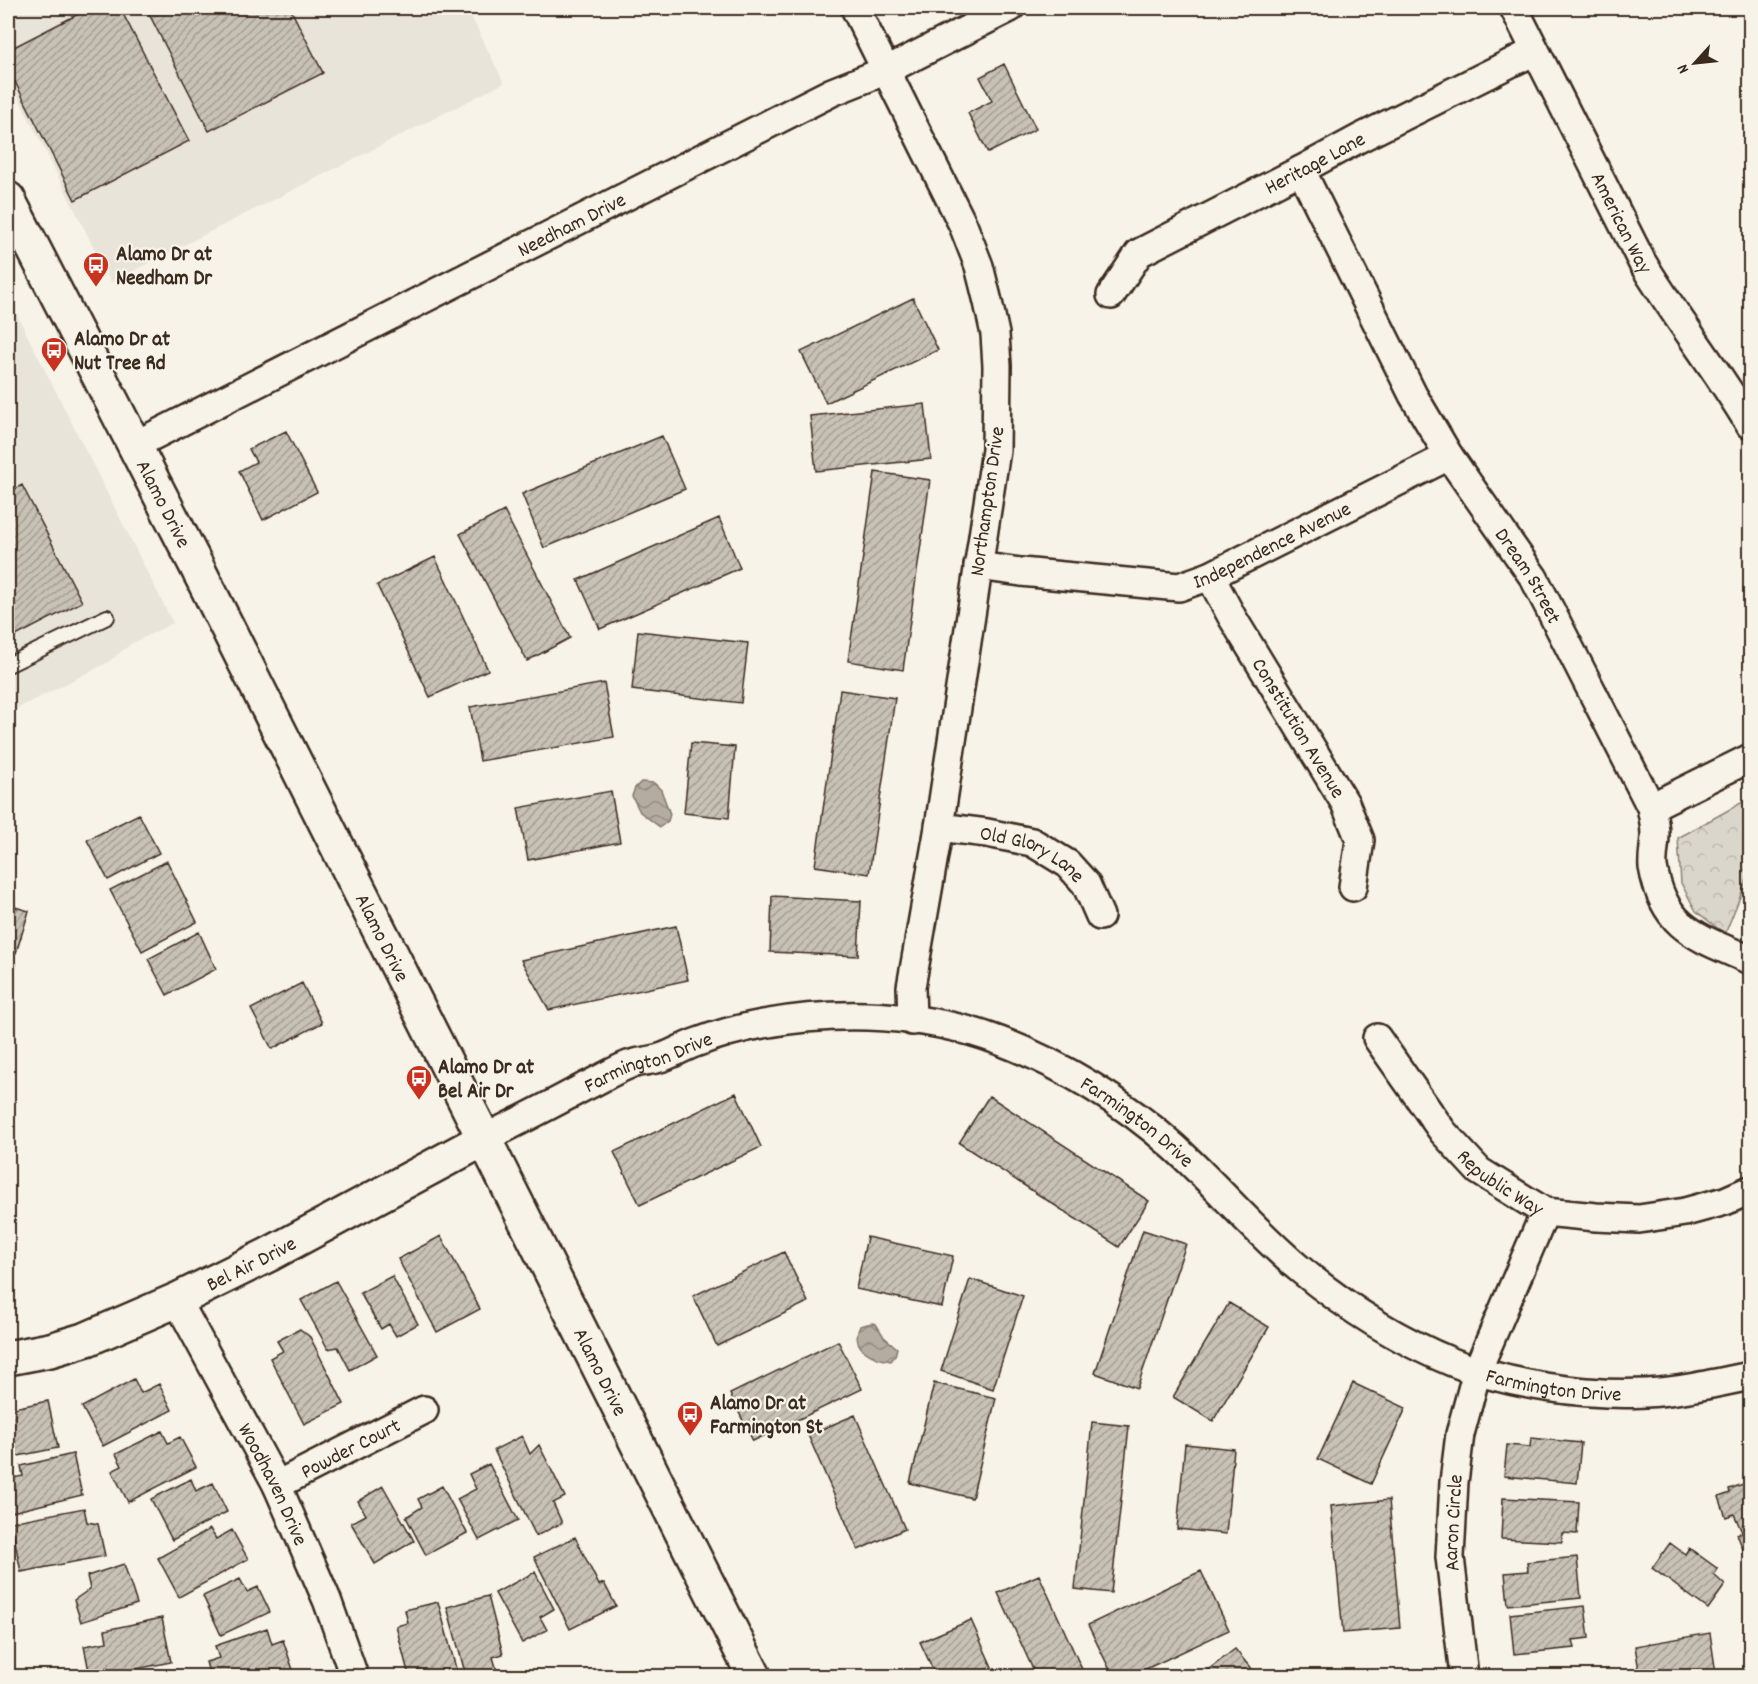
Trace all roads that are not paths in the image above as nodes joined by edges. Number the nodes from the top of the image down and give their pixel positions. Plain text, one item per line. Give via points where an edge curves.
1 (855, 8) edge
2 (1010, 8) edge
3 (1514, 8) edge
4 (1535, 51) junction
5 (887, 70) junction
6 (1301, 170) junction
7 (8, 199) edge
8 (1111, 295) dead end
9 (1740, 386) edge
10 (1750, 425) edge
11 (135, 445) junction
12 (1449, 456) junction
13 (978, 566) junction
14 (1210, 576) junction
15 (107, 617) dead end
16 (8, 665) edge
17 (1750, 758) edge
18 (1651, 807) junction
19 (939, 827) junction
20 (1353, 887) dead end
21 (1100, 915) dead end
22 (1750, 960) edge
23 (912, 1021) junction
24 (1377, 1038) dead end
25 (484, 1139) junction
26 (1750, 1191) edge
27 (1545, 1212) junction
28 (177, 1300) junction
29 (8, 1358) edge
30 (1477, 1371) junction
31 (1750, 1376) edge
32 (424, 1410) dead end
33 (277, 1485) junction
34 (354, 1677) edge
35 (754, 1677) edge
36 (1464, 1677) edge

1 - 5 street, Northampton Drive
2 - 5 street, Needham Drive
3 - 4 street, American Way
4 - 6 street, Heritage Lane
4 - 9 street, American Way via 1662,295
5 - 11 street, Needham Drive via 822,98
5 - 13 street, Northampton Drive via 963,225 979,266 994,334 996,450
6 - 8 street, Heritage Lane via 1139,253
6 - 12 street, Dream Street via 1413,395
7 - 11 main road, Alamo Drive
9 - 10 street, American Way
11 - 25 main road, Alamo Drive
12 - 14 street, Independence Avenue
12 - 18 street, Dream Street via 1534,578
13 - 14 street, Independence Avenue via 1179,586
13 - 19 street, Northampton Drive
14 - 20 street, Constitution Avenue via 1345,803 1360,840
15 - 16 lane
17 - 18 street
18 - 22 street, Dream Street via 1655,833 1653,865 1661,895 1672,915 1691,933
19 - 21 street, Old Glory Lane via 1032,842 1068,864 1086,884
19 - 23 street, Northampton Drive via 911,987
23 - 25 street, Farmington Drive via 817,1018 738,1030 696,1042 661,1058 630,1064
23 - 30 street, Farmington Drive via 1000,1041 1103,1094 1171,1144 1299,1269 1340,1300 1408,1342
24 - 27 street, Republic Way via 1443,1132 1479,1172
25 - 28 main road, Bel Air Drive
25 - 35 main road, Alamo Drive
26 - 27 street, Republic Way via 1685,1212 1639,1219
27 - 30 street, Aaron Circle
28 - 29 main road, Bel Air Drive via 87,1340
28 - 33 street, Woodhaven Drive
30 - 31 street, Farmington Drive via 1563,1390 1644,1393
30 - 36 street, Aaron Circle via 1460,1434 1450,1557
32 - 33 street, Powder Court
33 - 34 street, Woodhaven Drive via 327,1600

